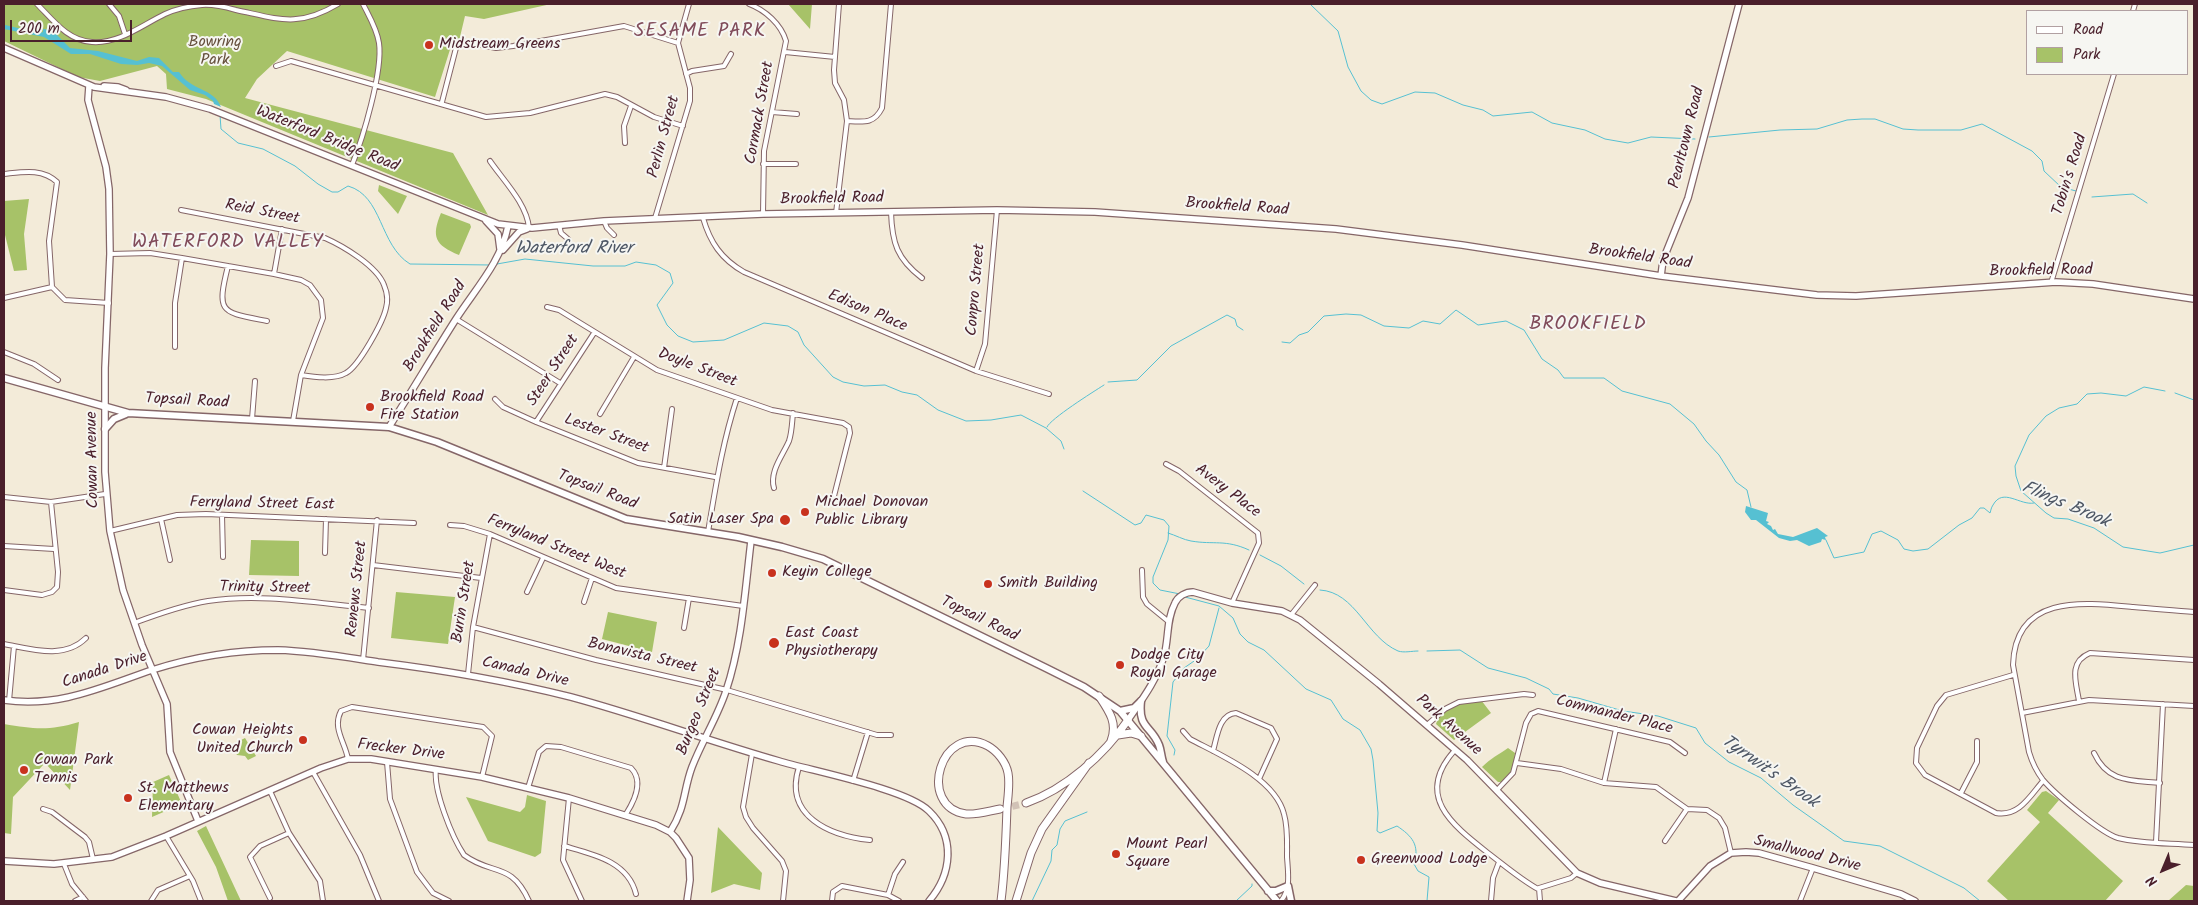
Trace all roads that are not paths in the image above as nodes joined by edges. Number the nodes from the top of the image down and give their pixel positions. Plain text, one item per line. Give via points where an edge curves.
1 (38, 4) edge
2 (109, 4) edge
3 (338, 4) edge
4 (363, 4) edge
5 (689, 4) edge
6 (749, 4) edge
7 (839, 4) edge
8 (891, 4) edge
9 (1738, 4) edge
10 (127, 33) junction
11 (678, 43) junction
12 (4, 48) edge
13 (785, 52) junction
14 (731, 54) dead end
15 (835, 57) junction
16 (276, 66) dead end
17 (686, 74) junction
18 (2114, 75) edge
19 (375, 84) junction
20 (89, 86) junction
21 (442, 102) junction
22 (631, 106) junction
23 (772, 112) junction
24 (797, 114) dead end
25 (848, 121) junction
26 (683, 126) junction
27 (625, 144) dead end
28 (490, 161) dead end
29 (763, 164) junction
30 (796, 164) dead end
31 (352, 165) junction
32 (4, 174) edge
33 (181, 210) dead end
34 (997, 210) junction
35 (891, 212) junction
36 (763, 214) junction
37 (836, 214) junction
38 (483, 218) junction
39 (655, 218) junction
40 (703, 218) junction
41 (604, 220) junction
42 (559, 225) junction
43 (508, 226) junction
44 (531, 228) junction
45 (282, 229) junction
46 (614, 235) dead end
47 (568, 239) dead end
48 (110, 254) junction
49 (500, 254) junction
50 (182, 258) junction
51 (228, 266) junction
52 (274, 274) junction
53 (1661, 276) junction
54 (922, 278) dead end
55 (2051, 283) junction
56 (52, 287) junction
57 (4, 298) edge
58 (2194, 299) edge
59 (109, 303) junction
60 (547, 307) dead end
61 (456, 319) junction
62 (267, 321) dead end
63 (594, 333) junction
64 (175, 347) dead end
65 (4, 352) edge
66 (634, 357) junction
67 (976, 371) junction
68 (301, 375) junction
69 (4, 378) edge
70 (58, 380) dead end
71 (255, 381) dead end
72 (560, 383) junction
73 (1049, 394) dead end
74 (737, 398) junction
75 (495, 399) dead end
76 (107, 408) junction
77 (672, 409) dead end
78 (128, 413) junction
79 (793, 413) junction
80 (600, 414) dead end
81 (252, 419) junction
82 (294, 421) junction
83 (536, 422) junction
84 (389, 427) junction
85 (106, 429) junction
86 (1166, 464) dead end
87 (664, 468) junction
88 (716, 477) junction
89 (774, 488) dead end
90 (105, 494) junction
91 (4, 497) edge
92 (833, 500) dead end
93 (51, 502) junction
94 (222, 515) junction
95 (326, 518) junction
96 (161, 519) junction
97 (377, 520) junction
98 (414, 523) dead end
99 (450, 525) dead end
100 (110, 531) junction
101 (708, 533) junction
102 (490, 534) junction
103 (751, 541) junction
104 (4, 546) edge
105 (54, 549) junction
106 (325, 553) dead end
107 (223, 558) dead end
108 (543, 558) junction
109 (170, 560) dead end
110 (372, 565) junction
111 (1142, 570) dead end
112 (481, 578) junction
113 (592, 578) junction
114 (1315, 585) dead end
115 (4, 590) edge
116 (527, 592) dead end
117 (689, 598) junction
118 (584, 602) dead end
119 (1232, 603) junction
120 (743, 606) junction
121 (368, 608) junction
122 (2194, 612) edge
123 (1291, 615) junction
124 (1169, 622) junction
125 (134, 623) junction
126 (473, 627) junction
127 (684, 628) dead end
128 (86, 638) dead end
129 (4, 644) edge
130 (14, 646) junction
131 (363, 660) junction
132 (2194, 660) edge
133 (153, 670) junction
134 (468, 674) junction
135 (2013, 675) junction
136 (727, 690) junction
137 (1533, 695) dead end
138 (1099, 696) junction
139 (6, 701) edge
140 (1141, 701) junction
141 (2079, 701) junction
142 (2163, 704) junction
143 (2194, 706) edge
144 (1120, 711) junction
145 (2022, 713) junction
146 (1128, 720) junction
147 (1427, 725) junction
148 (1616, 729) junction
149 (1183, 731) dead end
150 (868, 732) junction
151 (891, 734) dead end
152 (1118, 735) junction
153 (1141, 736) junction
154 (705, 738) junction
155 (1977, 741) dead end
156 (1110, 744) junction
157 (1455, 750) junction
158 (1213, 751) junction
159 (1685, 753) dead end
160 (2094, 753) dead end
161 (752, 754) junction
162 (348, 759) junction
163 (388, 762) junction
164 (1089, 763) junction
165 (1163, 763) junction
166 (1517, 763) junction
167 (799, 767) junction
168 (436, 769) junction
169 (313, 772) junction
170 (482, 777) junction
171 (1259, 779) junction
172 (853, 781) junction
173 (2043, 781) junction
174 (1604, 783) junction
175 (2160, 783) junction
176 (528, 788) junction
177 (270, 790) junction
178 (1498, 790) junction
179 (1961, 793) junction
180 (569, 798) junction
181 (1026, 803) tunnel mouth
182 (43, 809) dead end
183 (1000, 809) tunnel mouth
184 (1687, 809) junction
185 (626, 814) junction
186 (198, 821) junction
187 (670, 832) junction
188 (289, 833) junction
189 (166, 836) junction
190 (870, 840) dead end
191 (1665, 841) dead end
192 (2156, 842) junction
193 (2194, 845) edge
194 (564, 846) junction
195 (1731, 853) junction
196 (93, 860) junction
197 (4, 861) edge
198 (903, 862) dead end
199 (1499, 862) junction
200 (64, 864) junction
201 (1813, 868) junction
202 (1577, 873) junction
203 (190, 876) junction
204 (1288, 886) junction
205 (1538, 889) junction
206 (1268, 891) junction
207 (636, 894) dead end
208 (888, 894) junction
209 (83, 897) junction
210 (270, 898) dead end
211 (1912, 900) edge
212 (75, 901) edge
213 (86, 901) edge
214 (151, 901) edge
215 (201, 901) edge
216 (323, 901) edge
217 (379, 901) edge
218 (449, 901) edge
219 (528, 901) edge
220 (582, 901) edge
221 (687, 901) edge
222 (783, 901) edge
223 (832, 901) edge
224 (899, 901) edge
225 (929, 901) edge
226 (1001, 901) edge
227 (1016, 901) edge
228 (1277, 901) edge
229 (1281, 901) edge
230 (1291, 901) edge
231 (1491, 901) edge
232 (1540, 901) edge
233 (1677, 901) edge
234 (1800, 901) edge

1 - 10 street via 67,34 83,41 104,42
2 - 10 street
3 - 10 street via 301,20 278,19 204,5 171,12
4 - 19 street via 374,25 379,46
5 - 11 street
6 - 13 street, Cormack Street via 763,10 778,25 786,41
7 - 15 street
8 - 25 street via 882,108 874,120
9 - 53 street, Pearltown Road via 1688,198 1663,260
11 - 17 street, Perlin Street
11 - 21 street via 624,26 496,48 459,42
12 - 20 street, Waterford Bridge Road
13 - 15 street
13 - 23 street, Cormack Street
14 - 17 street via 724,66 692,70
15 - 25 street via 835,83 844,100
16 - 19 street via 291,61
17 - 26 street, Perlin Street via 690,101
18 - 55 street, Tobin's Road
19 - 21 street
19 - 31 street
20 - 31 street, Waterford Bridge Road via 118,87 210,109
20 - 48 street, Cowan Avenue via 88,100 109,183
21 - 22 street via 486,117 530,113 605,94
22 - 26 street
22 - 27 street via 624,126
23 - 24 street
23 - 29 street, Cormack Street
25 - 37 street
26 - 39 street, Perlin Street
28 - 44 street
29 - 30 street
29 - 36 street, Cormack Street
31 - 38 street, Waterford Bridge Road
32 - 56 street via 42,173 57,182 49,241
33 - 45 street, Reid Street
34 - 35 street, Brookfield Road
34 - 53 street, Brookfield Road via 1095,212 1336,229 1462,244
34 - 67 street, Conpro Street via 985,344
35 - 37 street, Brookfield Road
35 - 54 street via 897,252
36 - 37 street, Brookfield Road
36 - 40 street, Brookfield Road
38 - 43 street, Waterford Bridge Road
38 - 49 street via 498,234
39 - 40 street, Brookfield Road
39 - 41 street, Brookfield Road
40 - 67 street, Edison Place via 714,246 726,260 744,272
41 - 42 street, Brookfield Road
41 - 46 street
42 - 44 street, Brookfield Road
42 - 47 street via 561,233
43 - 44 street, Brookfield Road
43 - 49 street, Brookfield Road
44 - 49 street via 519,232
45 - 52 street
45 - 68 street, Reid Street via 325,238 340,245 376,273 386,294 387,306 382,319 355,365 346,373 332,377
48 - 50 street via 150,253
48 - 59 street, Cowan Avenue
49 - 61 street, Brookfield Road
50 - 51 street
50 - 64 street via 176,296
51 - 52 street
51 - 62 street via 221,297 223,305 236,315
52 - 68 street via 306,283 321,300 321,328
53 - 55 street, Brookfield Road via 1856,296
55 - 58 street, Brookfield Road via 2093,284
56 - 57 street
56 - 59 street via 65,300
59 - 76 street, Cowan Avenue via 105,368
60 - 63 street, Doyle Street via 560,310
61 - 72 street
61 - 84 street, Brookfield Road
63 - 66 street, Doyle Street
63 - 72 street, Steer Street
65 - 70 street via 34,364
66 - 74 street, Doyle Street via 657,370
66 - 80 street
67 - 73 street, Edison Place
68 - 82 street
69 - 76 main road, Topsail Road
71 - 81 street
72 - 83 street, Steer Street
74 - 79 street, Doyle Street via 772,410
74 - 88 street
75 - 83 street, Lester Street via 503,407
76 - 78 main road, Topsail Road
76 - 85 street, Cowan Avenue
77 - 87 street
78 - 81 main road, Topsail Road
78 - 85 main road via 114,419
79 - 89 street via 790,440 774,472
79 - 92 street, Doyle Street via 836,421 848,427 849,440
81 - 82 main road, Topsail Road
82 - 84 main road, Topsail Road
83 - 87 street, Lester Street via 638,462
84 - 101 main road, Topsail Road via 437,442 626,518
85 - 90 street, Cowan Avenue
86 - 119 street, Avery Place via 1258,533 1258,543
87 - 88 street, Lester Street
88 - 101 street
90 - 93 street
90 - 100 street, Cowan Avenue
91 - 93 street
93 - 105 street
94 - 95 street, Ferryland Street East
94 - 96 street, Ferryland Street East via 177,515
94 - 107 street
95 - 97 street, Ferryland Street East
95 - 106 street
96 - 100 street, Ferryland Street East
96 - 109 street
97 - 98 street, Ferryland Street East
97 - 110 street, Renews Street
99 - 102 street, Ferryland Street West
100 - 125 street, Cowan Avenue
101 - 103 main road, Topsail Road
102 - 108 street, Ferryland Street West
102 - 112 street, Burin Street
103 - 120 street, Burgeo Street
103 - 138 main road, Topsail Road via 782,547 839,566
104 - 105 street
105 - 115 street via 58,582 52,592 42,595
108 - 113 street, Ferryland Street West
108 - 116 street
110 - 112 street
110 - 121 street, Renews Street
111 - 124 street via 1143,597
112 - 126 street, Burin Street
113 - 117 street, Ferryland Street West via 616,588
113 - 118 street
114 - 123 street
117 - 120 street, Ferryland Street West
117 - 127 street
119 - 123 street, Park Avenue
119 - 124 street, Park Avenue via 1187,592 1177,599
120 - 136 street, Burgeo Street
121 - 125 street, Trinity Street via 303,600 245,598 208,601
121 - 131 street, Renews Street
122 - 135 street via 2081,603 2056,606 2035,617 2022,632 2013,657
123 - 147 street, Park Avenue
124 - 140 street via 1164,655
125 - 133 street, Cowan Avenue
126 - 134 street, Burin Street
126 - 136 street, Bonavista Street
128 - 130 street via 78,646 50,652
129 - 130 street
130 - 139 street
131 - 133 street, Canada Drive via 254,650 200,657
131 - 134 street, Canada Drive
132 - 141 street via 2090,653 2082,657 2075,668
133 - 139 street, Canada Drive via 72,698 50,702
133 - 186 street, Cowan Avenue via 167,704 170,752
134 - 154 street, Canada Drive via 572,698
135 - 145 street
135 - 179 street via 1946,695 1937,706 1917,748 1916,764 1920,770
136 - 150 street, Bonavista Street
136 - 154 street, Burgeo Street
137 - 147 street via 1459,702
138 - 144 main road, Topsail Road
138 - 156 highway via 1113,720
140 - 144 main road via 1134,708
140 - 146 street
140 - 165 main road via 1143,724 1158,744
141 - 142 street
141 - 145 street
142 - 143 street
142 - 175 street
144 - 146 main road, Topsail Road
145 - 173 street via 2031,759
146 - 152 highway
146 - 153 main road, Topsail Road
147 - 157 street, Park Avenue
148 - 159 street, Commander Place via 1670,742
148 - 166 street, Commander Place via 1536,711 1526,723 1517,751
148 - 174 street
149 - 158 street via 1190,739
150 - 151 street, Bonavista Street via 880,736
150 - 172 street
152 - 153 highway via 1131,733
152 - 156 highway
153 - 165 main road, Topsail Road
154 - 161 street, Canada Drive
154 - 187 street, Burgeo Street via 690,773 685,801
155 - 179 street via 1977,762
156 - 164 highway
157 - 178 street, Park Avenue
157 - 199 street via 1443,764 1437,782 1440,802 1448,819
158 - 171 street
158 - 171 street via 1222,720 1231,713 1271,728 1277,739
160 - 175 street via 2100,767 2115,776 2124,780
161 - 167 street, Canada Drive
161 - 222 street via 743,807 753,828 782,861 786,871
162 - 163 street, Frecker Drive
162 - 169 street, Frecker Drive
162 - 170 street via 337,727 337,717 352,706 484,727 492,736
163 - 168 street, Frecker Drive
163 - 218 street via 390,799 418,872 433,893
164 - 181 highway via 1047,794
164 - 227 highway via 1042,829
165 - 206 main road, Topsail Road
166 - 174 street via 1561,768
166 - 178 street, Commander Place via 1514,773
167 - 172 street, Canada Drive
167 - 190 street via 796,797 808,816 836,834
168 - 170 street, Frecker Drive
168 - 219 street via 440,798 464,855 511,876 519,882
169 - 177 street, Frecker Drive
169 - 217 street via 360,854
170 - 176 street, Frecker Drive
171 - 204 street via 1274,795 1284,814
172 - 225 street, Canada Drive via 917,802 928,809 944,831 947,871
173 - 179 street via 2022,806 2010,814 1996,813
173 - 192 street via 2112,836
174 - 184 street via 1656,787
175 - 192 street
176 - 180 street, Frecker Drive
176 - 185 street via 539,752 546,746 570,749 623,764 636,773 637,788
177 - 186 street, Frecker Drive
177 - 188 street
178 - 202 street, Park Avenue
180 - 185 street, Frecker Drive
180 - 194 street
182 - 196 street via 85,837
183 - 226 highway via 975,814 960,812 944,799 938,774 941,763 953,749 969,741 983,744 996,752 1008,774
184 - 191 street
184 - 195 street via 1707,810 1719,818
185 - 187 street, Frecker Drive
186 - 189 street, Frecker Drive
187 - 221 street via 689,858
188 - 210 street via 260,846 250,857
188 - 216 street via 320,881
189 - 196 street, Frecker Drive via 112,857
189 - 203 street
192 - 193 street
194 - 207 street via 617,865 634,883
194 - 220 street via 566,871
195 - 201 street, Smallwood Drive via 1759,853
195 - 233 street, Smallwood Drive via 1710,866
196 - 200 street, Frecker Drive
197 - 200 street, Frecker Drive
198 - 208 street
199 - 205 street
199 - 231 street via 1493,878
200 - 209 street via 72,884
201 - 211 street, Smallwood Drive
201 - 234 street
202 - 205 street
202 - 233 street, Park Avenue via 1594,882
203 - 214 street via 158,890
203 - 215 street
204 - 206 main road
204 - 229 street
204 - 230 main road
205 - 232 street
206 - 228 main road, Topsail Road
208 - 223 street via 842,886 836,889
208 - 224 street
209 - 212 street
209 - 213 street

